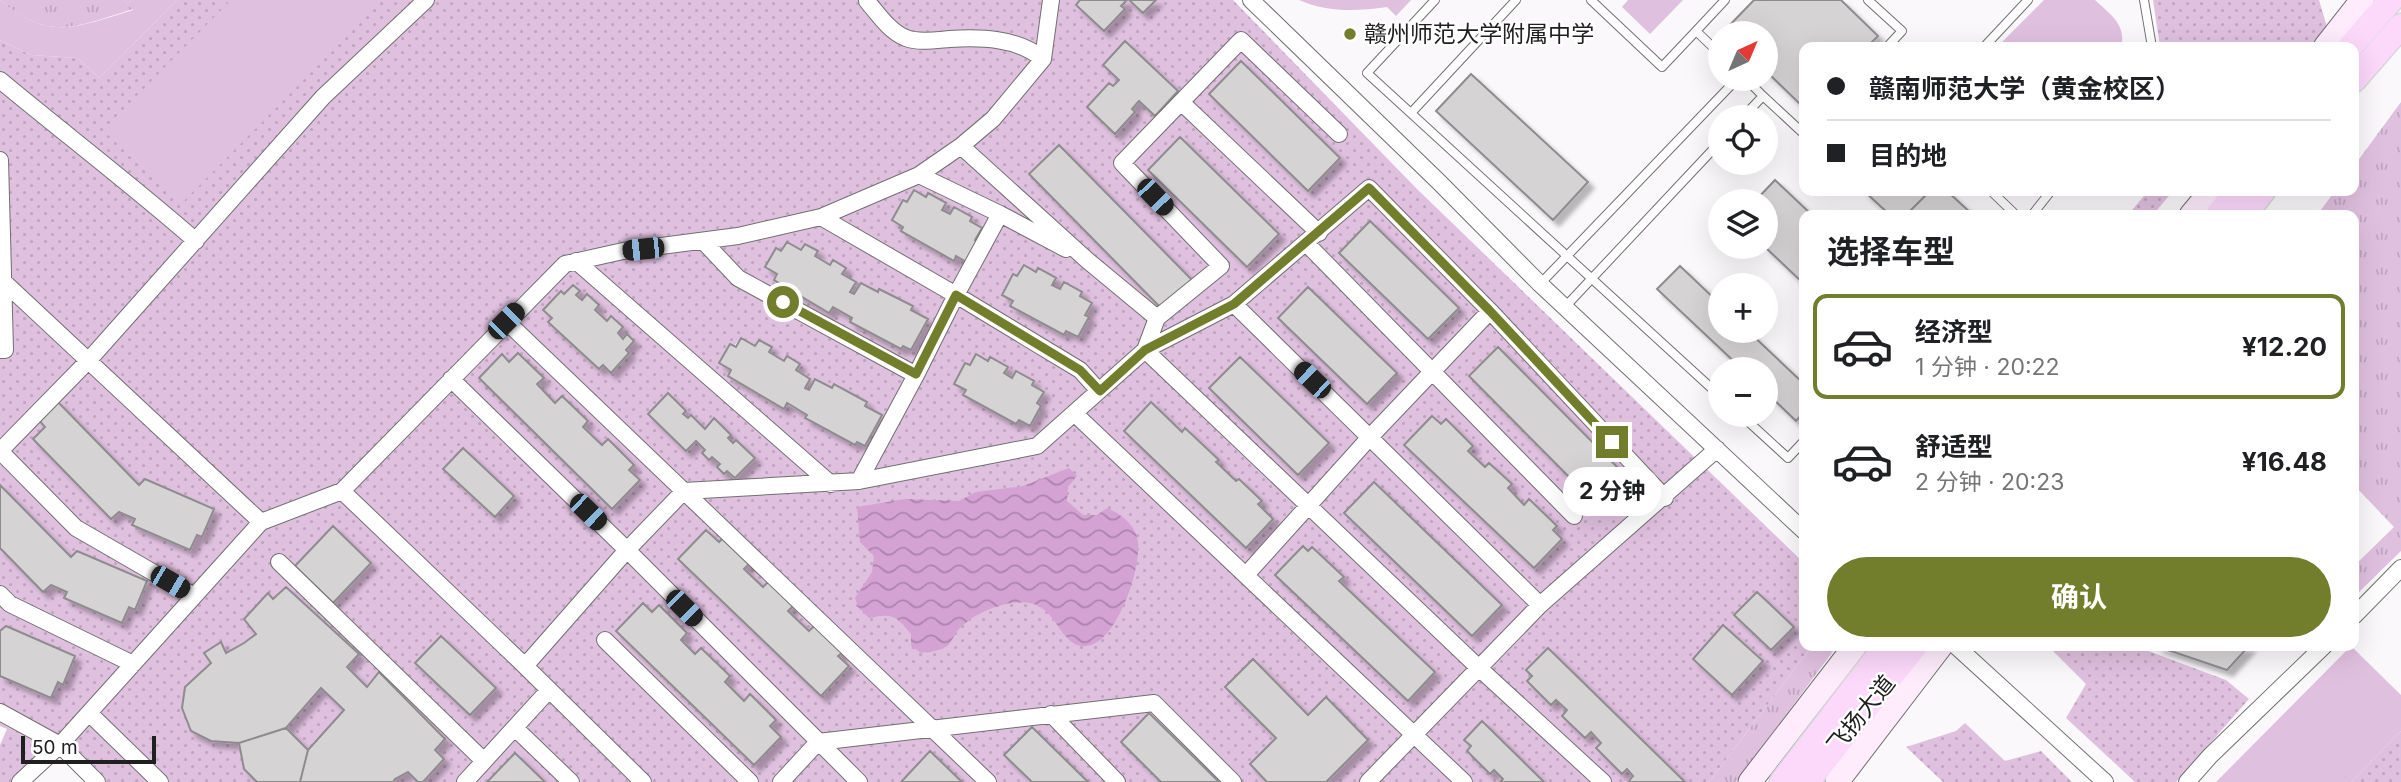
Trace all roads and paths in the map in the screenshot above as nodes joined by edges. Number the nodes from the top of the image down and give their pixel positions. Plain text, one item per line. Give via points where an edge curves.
1 (426, 0) edge
2 (866, 0) edge
3 (1051, 0) edge
4 (1251, 0) edge
5 (1435, 0) edge
6 (1516, 0) edge
7 (1591, 0) edge
8 (1725, 0) edge
9 (1868, 0) edge
10 (2028, 0) edge
11 (2144, 0) edge
12 (2362, 0) edge
13 (2391, 0) edge
14 (2401, 26) edge
15 (1696, 31) junction
16 (1708, 42) edge
17 (1892, 42) edge
18 (1989, 42) edge
19 (2151, 42) edge
20 (2329, 42) edge
21 (2354, 42) edge
22 (1043, 59) junction
23 (2359, 74) edge
24 (0, 80) edge
25 (1725, 91) edge
26 (1758, 91) edge
27 (1763, 96) junction
28 (1181, 102) junction
29 (1754, 105) edge
30 (1411, 113) junction
31 (1799, 129) edge
32 (1339, 134) dead end
33 (961, 146) junction
34 (1708, 155) edge
35 (0, 160) edge
36 (919, 176) junction
37 (1996, 196) edge
38 (2047, 196) edge
39 (2207, 196) edge
40 (2233, 196) edge
41 (2259, 196) edge
42 (2012, 210) edge
43 (2036, 210) edge
44 (2195, 210) edge
45 (2222, 210) edge
46 (2248, 210) edge
47 (1000, 214) junction
48 (821, 216) junction
49 (1312, 238) junction
50 (196, 240) junction
51 (703, 241) junction
52 (1567, 256) junction
53 (1, 257) edge
54 (1087, 260) junction
55 (576, 261) junction
56 (1591, 278) junction
57 (3, 281) junction
58 (1540, 284) junction
59 (956, 295) junction
60 (1234, 304) junction
61 (1565, 307) junction
62 (1490, 311) junction
63 (1157, 318) junction
64 (506, 321) junction
65 (0, 350) edge
66 (1145, 350) junction
67 (88, 360) junction
68 (1432, 372) junction
69 (916, 374) junction
70 (451, 379) junction
71 (1708, 385) edge
72 (1100, 391) junction
73 (1074, 413) junction
74 (1754, 427) edge
75 (1370, 437) junction
76 (1799, 446) edge
77 (1717, 449) junction
78 (859, 481) junction
79 (831, 484) junction
80 (342, 491) junction
81 (684, 491) junction
82 (1665, 498) junction
83 (1310, 505) junction
84 (1574, 516) dead end
85 (261, 522) junction
86 (1799, 526) edge
87 (627, 550) junction
88 (279, 562) dead end
89 (2401, 568) edge
90 (1246, 575) junction
91 (0, 594) edge
92 (194, 596) junction
93 (1541, 605) junction
94 (2359, 612) edge
95 (605, 640) dead end
96 (1851, 651) edge
97 (1882, 651) edge
98 (1911, 651) edge
99 (1937, 651) edge
100 (1961, 651) edge
101 (2319, 651) edge
102 (133, 664) junction
103 (525, 666) junction
104 (1480, 669) junction
105 (549, 690) junction
106 (0, 712) edge
107 (89, 713) junction
108 (1051, 714) junction
109 (1833, 716) junction
110 (514, 728) junction
111 (933, 728) junction
112 (1413, 736) junction
113 (818, 742) junction
114 (60, 745) junction
115 (484, 761) junction
116 (1756, 775) edge
117 (20, 782) edge
118 (97, 782) edge
119 (160, 782) edge
120 (465, 782) edge
121 (572, 782) edge
122 (643, 782) edge
123 (750, 782) edge
124 (781, 782) edge
125 (859, 782) edge
126 (988, 782) edge
127 (1117, 782) edge
128 (1233, 782) edge
129 (1368, 782) edge
130 (1464, 782) edge
131 (1602, 782) edge
132 (1782, 782) edge
133 (1807, 782) edge
134 (1838, 782) edge
135 (2105, 782) edge
136 (2187, 782) edge

1 - 50 street via 323,97
2 - 22 street via 884,23 907,38 979,37 1031,50
3 - 22 street
4 - 58 street
5 - 30 lane via 1367,73
6 - 30 lane
7 - 15 lane via 1662,67
8 - 15 lane
9 - 17 lane via 1902,32
10 - 18 lane
11 - 19 lane
12 - 20 street
13 - 21 main road
14 - 23 main road
15 - 16 lane
22 - 33 street via 993,119
24 - 50 street
25 - 52 lane
26 - 27 lane
27 - 29 lane
27 - 31 lane
28 - 32 street via 1241,40
28 - 49 street
28 - 63 street via 1122,163 1221,266
30 - 52 lane
33 - 36 street
33 - 54 street
34 - 56 lane
35 - 53 street
36 - 47 street
36 - 48 street
37 - 42 lane
38 - 43 lane
39 - 44 street
40 - 45 main road
41 - 46 main road
47 - 54 street
47 - 59 street
48 - 51 street
48 - 59 street
49 - 60 street
49 - 62 street via 1369,188
49 - 68 street
50 - 67 street
51 - 55 street
51 - 69 street via 738,278
52 - 56 lane
52 - 58 lane
53 - 57 street
54 - 63 street
55 - 64 street via 565,264
55 - 79 street
56 - 61 lane
56 - 71 lane
57 - 65 street via 5,349
57 - 67 street
58 - 61 street
59 - 69 street
59 - 72 street via 1080,370
60 - 66 street
60 - 75 street
61 - 77 street
62 - 68 street
62 - 82 street
63 - 66 street
64 - 70 street
64 - 81 street
66 - 72 street
66 - 83 street
67 - 85 street
67 - 92 street via 0,451 76,528
68 - 75 street
68 - 84 street
69 - 78 street
70 - 80 street
70 - 87 street
72 - 73 street
73 - 78 street via 1037,446
73 - 90 street
74 - 76 lane via 1788,458
75 - 83 street
75 - 93 street
77 - 82 street
77 - 86 street
78 - 79 street
79 - 81 street
80 - 85 street
80 - 103 street
81 - 87 street
81 - 111 street
82 - 93 street
83 - 90 street
83 - 104 street
85 - 92 street
87 - 103 street
87 - 113 street
88 - 115 street
89 - 94 street
90 - 112 street
91 - 102 street via 10,604
92 - 102 street
93 - 104 street
95 - 123 street
96 - 116 street
97 - 109 main road, 飞扬大道
98 - 133 main road, 飞扬大道
99 - 134 street
100 - 135 street
101 - 136 street
102 - 107 street
103 - 105 street
104 - 112 street
104 - 131 street
105 - 110 street
105 - 122 street
106 - 114 street
107 - 114 street
107 - 119 street
108 - 111 street
108 - 127 street
108 - 128 street via 1154,703
109 - 116 street
109 - 132 main road, 飞扬大道
110 - 115 street
110 - 121 street
111 - 113 street
111 - 126 street
112 - 129 street
112 - 130 street
113 - 124 street
113 - 125 street
114 - 117 street
114 - 118 street
115 - 120 street

